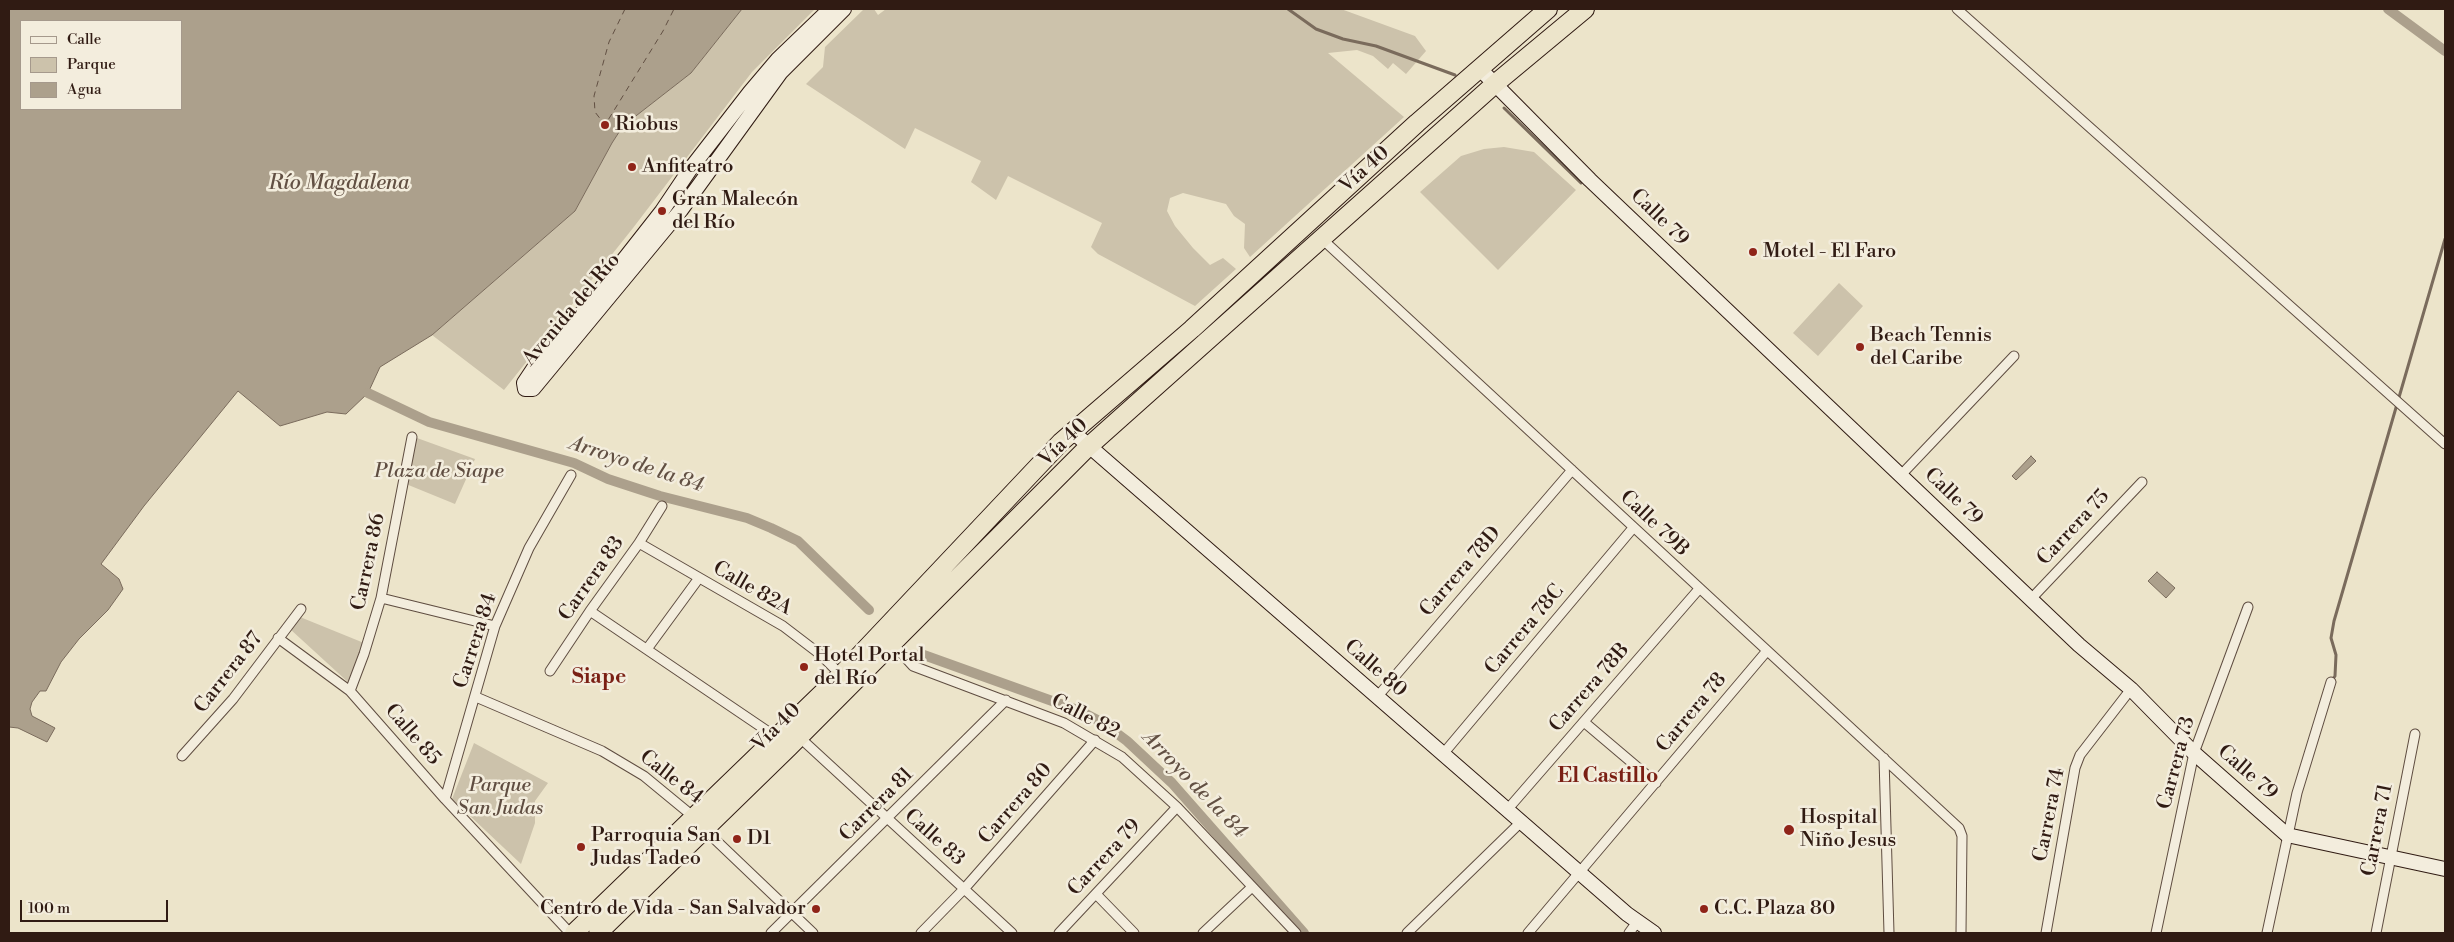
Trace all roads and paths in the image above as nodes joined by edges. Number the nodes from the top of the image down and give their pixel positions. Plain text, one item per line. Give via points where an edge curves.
1 (830, 9) edge
2 (844, 9) edge
3 (1548, 9) edge
4 (1585, 9) edge
5 (1957, 9) edge
6 (1480, 69) junction
7 (759, 81) junction
8 (1496, 84) junction
9 (681, 210) junction
10 (1321, 238) junction
11 (1198, 323) junction
12 (1212, 336) junction
13 (2014, 356) dead end
14 (1073, 432) junction
15 (412, 437) dead end
16 (2445, 444) edge
17 (1088, 447) junction
18 (1572, 470) junction
19 (572, 475) dead end
20 (1901, 475) junction
21 (2142, 482) dead end
22 (662, 506) dead end
23 (1633, 528) junction
24 (640, 543) junction
25 (699, 578) junction
26 (1699, 590) junction
27 (381, 598) junction
28 (2031, 599) junction
29 (2248, 607) dead end
30 (301, 609) dead end
31 (590, 611) junction
32 (494, 626) junction
33 (278, 638) junction
34 (892, 642) junction
35 (647, 649) junction
36 (1766, 652) junction
37 (550, 671) dead end
38 (841, 675) junction
39 (2331, 682) dead end
40 (2131, 690) junction
41 (350, 691) junction
42 (476, 697) junction
43 (1377, 697) junction
44 (1006, 700) junction
45 (1584, 722) junction
46 (2415, 734) dead end
47 (789, 737) junction
48 (1095, 740) junction
49 (2194, 753) junction
50 (1443, 754) junction
51 (182, 756) dead end
52 (1884, 758) junction
53 (1656, 783) junction
54 (445, 799) junction
55 (1177, 807) junction
56 (1507, 810) junction
57 (887, 819) junction
58 (1521, 822) junction
59 (699, 823) junction
60 (2287, 835) junction
61 (2390, 858) junction
62 (2445, 870) edge
63 (1581, 872) junction
64 (1252, 887) junction
65 (964, 889) junction
66 (1096, 894) junction
67 (792, 913) junction
68 (1633, 928) edge
69 (1962, 932) edge
70 (570, 933) edge
71 (574, 933) edge
72 (598, 933) edge
73 (771, 933) edge
74 (813, 933) edge
75 (921, 933) edge
76 (1012, 933) edge
77 (1059, 933) edge
78 (1134, 933) edge
79 (1203, 933) edge
80 (1296, 933) edge
81 (1407, 933) edge
82 (1528, 933) edge
83 (1654, 933) edge
84 (1889, 933) edge
85 (2046, 933) edge
86 (2156, 933) edge
87 (2267, 933) edge
88 (2376, 933) edge

1 - 7 street, Avenida del Río
2 - 9 street, Avenida del Río via 781,72
3 - 6 highway, Vía 40
4 - 8 highway, Vía 40
5 - 16 street
6 - 8 street, Calle 79
6 - 11 highway, Vía 40
7 - 9 street via 754,98 695,174
7 - 9 street, Avenida del Río via 585,310 536,365 524,383 525,389 533,389
8 - 10 highway, Vía 40
8 - 20 street, Calle 79 via 1590,180
10 - 12 highway, Vía 40
10 - 18 street, Calle 79B
11 - 12 highway
11 - 14 highway, Vía 40
12 - 17 highway, Vía 40
13 - 20 street
14 - 17 street, Calle 80
14 - 38 highway, Vía 40
15 - 27 street, Carrera 86
17 - 34 highway, Vía 40
17 - 43 street, Calle 80
18 - 23 street, Calle 79B
18 - 43 street, Carrera 78D
19 - 32 street, Carrera 84 via 529,548
20 - 28 street, Calle 79
21 - 28 street, Carrera 75
22 - 24 street, Carrera 83
23 - 26 street, Calle 79B
23 - 50 street, Carrera 78C
24 - 25 street, Calle 82A
24 - 31 street, Carrera 83
25 - 35 street
25 - 38 street, Calle 82A via 783,626
26 - 36 street, Calle 79B
26 - 45 street, Carrera 78B
27 - 32 street
27 - 41 street, Carrera 86
28 - 40 street, Calle 79
29 - 49 street, Carrera 73
30 - 33 street, Carrera 87
31 - 35 street, Calle 83
31 - 37 street, Carrera 83
32 - 42 street, Carrera 84
33 - 41 street, Calle 85
33 - 51 street, Carrera 87 via 233,700
34 - 44 street, Calle 82 via 913,666
34 - 47 highway, Vía 40
35 - 47 street, Calle 83
36 - 52 street, Calle 79B
36 - 53 street, Carrera 78
38 - 47 highway, Vía 40
39 - 60 street
40 - 49 street, Calle 79
40 - 85 street, Carrera 74 via 2080,755
41 - 54 street, Calle 85
42 - 54 street, Carrera 84
42 - 59 street, Calle 84 via 602,751 644,776
43 - 50 street, Calle 80
44 - 48 street, Calle 82 via 1064,723
44 - 57 street, Carrera 81
45 - 53 street
45 - 56 street, Carrera 78B
46 - 61 street, Carrera 71
47 - 57 street, Calle 83
47 - 59 highway, Vía 40
48 - 55 street, Calle 82 via 1122,757
48 - 65 street, Carrera 80
49 - 60 street, Calle 79
49 - 86 street, Carrera 73
50 - 56 street, Calle 80
52 - 69 street, Calle 79B via 1959,828 1962,836
52 - 84 street
53 - 63 street, Carrera 78
54 - 70 street, Calle 85
55 - 64 street, Calle 82
55 - 66 street, Carrera 79
56 - 58 street, Calle 80
57 - 65 street, Calle 83
57 - 67 street, Carrera 81
58 - 63 street, Calle 80
58 - 81 street
59 - 67 street, Calle 84
59 - 71 highway, Vía 40
59 - 72 highway, Vía 40
60 - 61 street, Calle 79
60 - 87 street
61 - 62 street, Calle 79
61 - 88 street, Carrera 71
63 - 68 street, Calle 80
63 - 82 street, Carrera 78
64 - 79 street
64 - 80 street, Calle 82
65 - 75 street, Carrera 80
65 - 76 street, Calle 83
66 - 77 street, Carrera 79
66 - 78 street
67 - 73 street, Carrera 81
67 - 74 street, Calle 84
68 - 83 street, Calle 80

